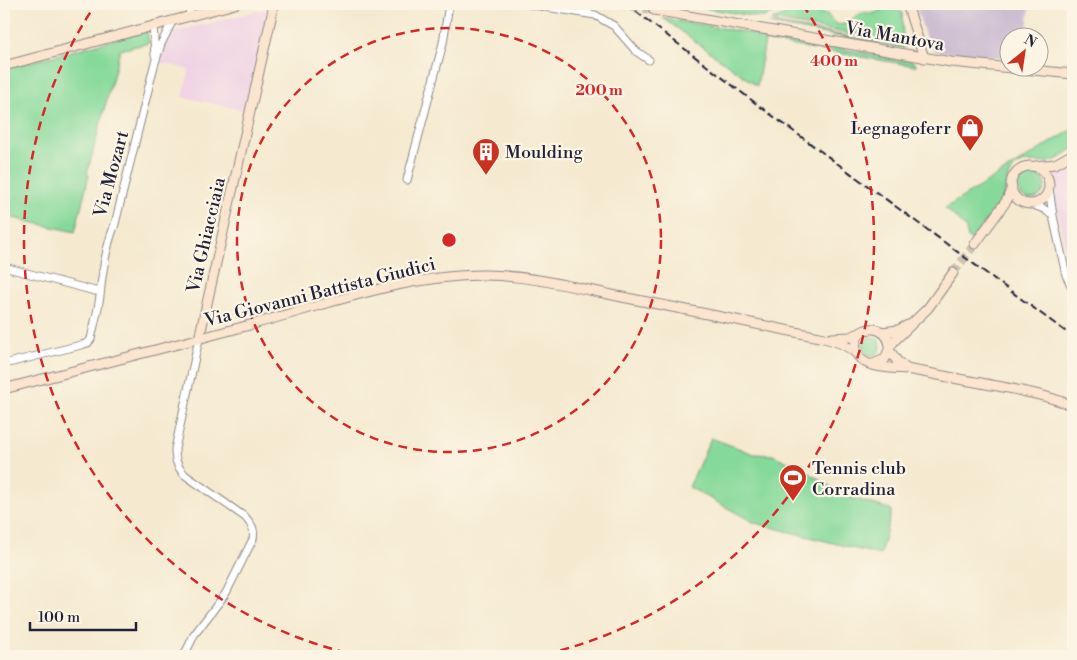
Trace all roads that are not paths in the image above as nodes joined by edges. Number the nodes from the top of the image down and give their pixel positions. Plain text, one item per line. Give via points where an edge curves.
1 (191, 4) edge
2 (235, 4) edge
3 (273, 4) edge
4 (449, 4) edge
5 (528, 4) edge
6 (907, 4) edge
7 (654, 10) tunnel mouth
8 (189, 16) junction
9 (173, 20) junction
10 (153, 25) junction
11 (924, 58) junction
12 (649, 60) dead end
13 (4, 66) edge
14 (154, 66) junction
15 (1073, 74) edge
16 (1069, 157) edge
17 (1030, 166) junction
18 (407, 180) dead end
19 (1049, 185) junction
20 (1012, 187) junction
21 (1027, 203) junction
22 (998, 214) junction
23 (1053, 216) junction
24 (975, 244) tunnel mouth
25 (4, 267) edge
26 (953, 273) tunnel mouth
27 (1073, 289) edge
28 (100, 291) junction
29 (911, 324) junction
30 (882, 332) junction
31 (860, 334) junction
32 (824, 338) junction
33 (200, 339) junction
34 (890, 349) junction
35 (856, 353) junction
36 (4, 364) edge
37 (873, 364) junction
38 (907, 369) junction
39 (4, 388) edge
40 (1073, 406) edge
41 (184, 656) edge

1 - 8 street
2 - 8 main road
3 - 33 main road, Via Ghiacciaia
4 - 18 street
5 - 12 street via 595,15 614,26 636,51
6 - 11 main road
7 - 11 main road, Via Mantova
8 - 9 main road
9 - 10 main road
9 - 14 street, Via Mozart
10 - 13 main road
10 - 14 street, Via Mozart
11 - 15 main road, Via Mantova
14 - 28 street, Via Mozart via 110,238
16 - 17 main road via 1048,166
16 - 19 main road via 1057,167
17 - 19 main road via 1044,172
17 - 20 main road via 1018,170
19 - 21 main road via 1043,199
19 - 23 street
20 - 21 main road via 1016,197
20 - 22 main road
21 - 22 main road via 1010,205
21 - 23 street
22 - 24 main road
23 - 27 street via 1066,275
25 - 28 street
26 - 29 main road, Via Giovanni Battista Giudici via 928,308
28 - 36 street, Via Mozart via 90,341
29 - 30 main road, Via Giovanni Battista Giudici
29 - 34 main road, Via Giovanni Battista Giudici
30 - 31 main road, Via Giovanni Battista Giudici via 871,329
30 - 34 main road via 888,338
31 - 32 main road, Via Giovanni Battista Giudici
31 - 35 main road via 855,345
32 - 33 main road, Via Giovanni Battista Giudici via 564,285 486,275 415,281
32 - 35 main road, Via Giovanni Battista Giudici
33 - 39 main road, Via Giovanni Battista Giudici
33 - 41 street, Via Ghiacciaia via 175,459 185,475 245,517 255,532 226,592 194,635
34 - 37 main road, Via Giovanni Battista Giudici via 882,362
34 - 38 main road
35 - 37 main road, Via Giovanni Battista Giudici via 861,360
37 - 38 main road, Via Giovanni Battista Giudici
38 - 40 main road, Via Giovanni Battista Giudici via 1027,392

